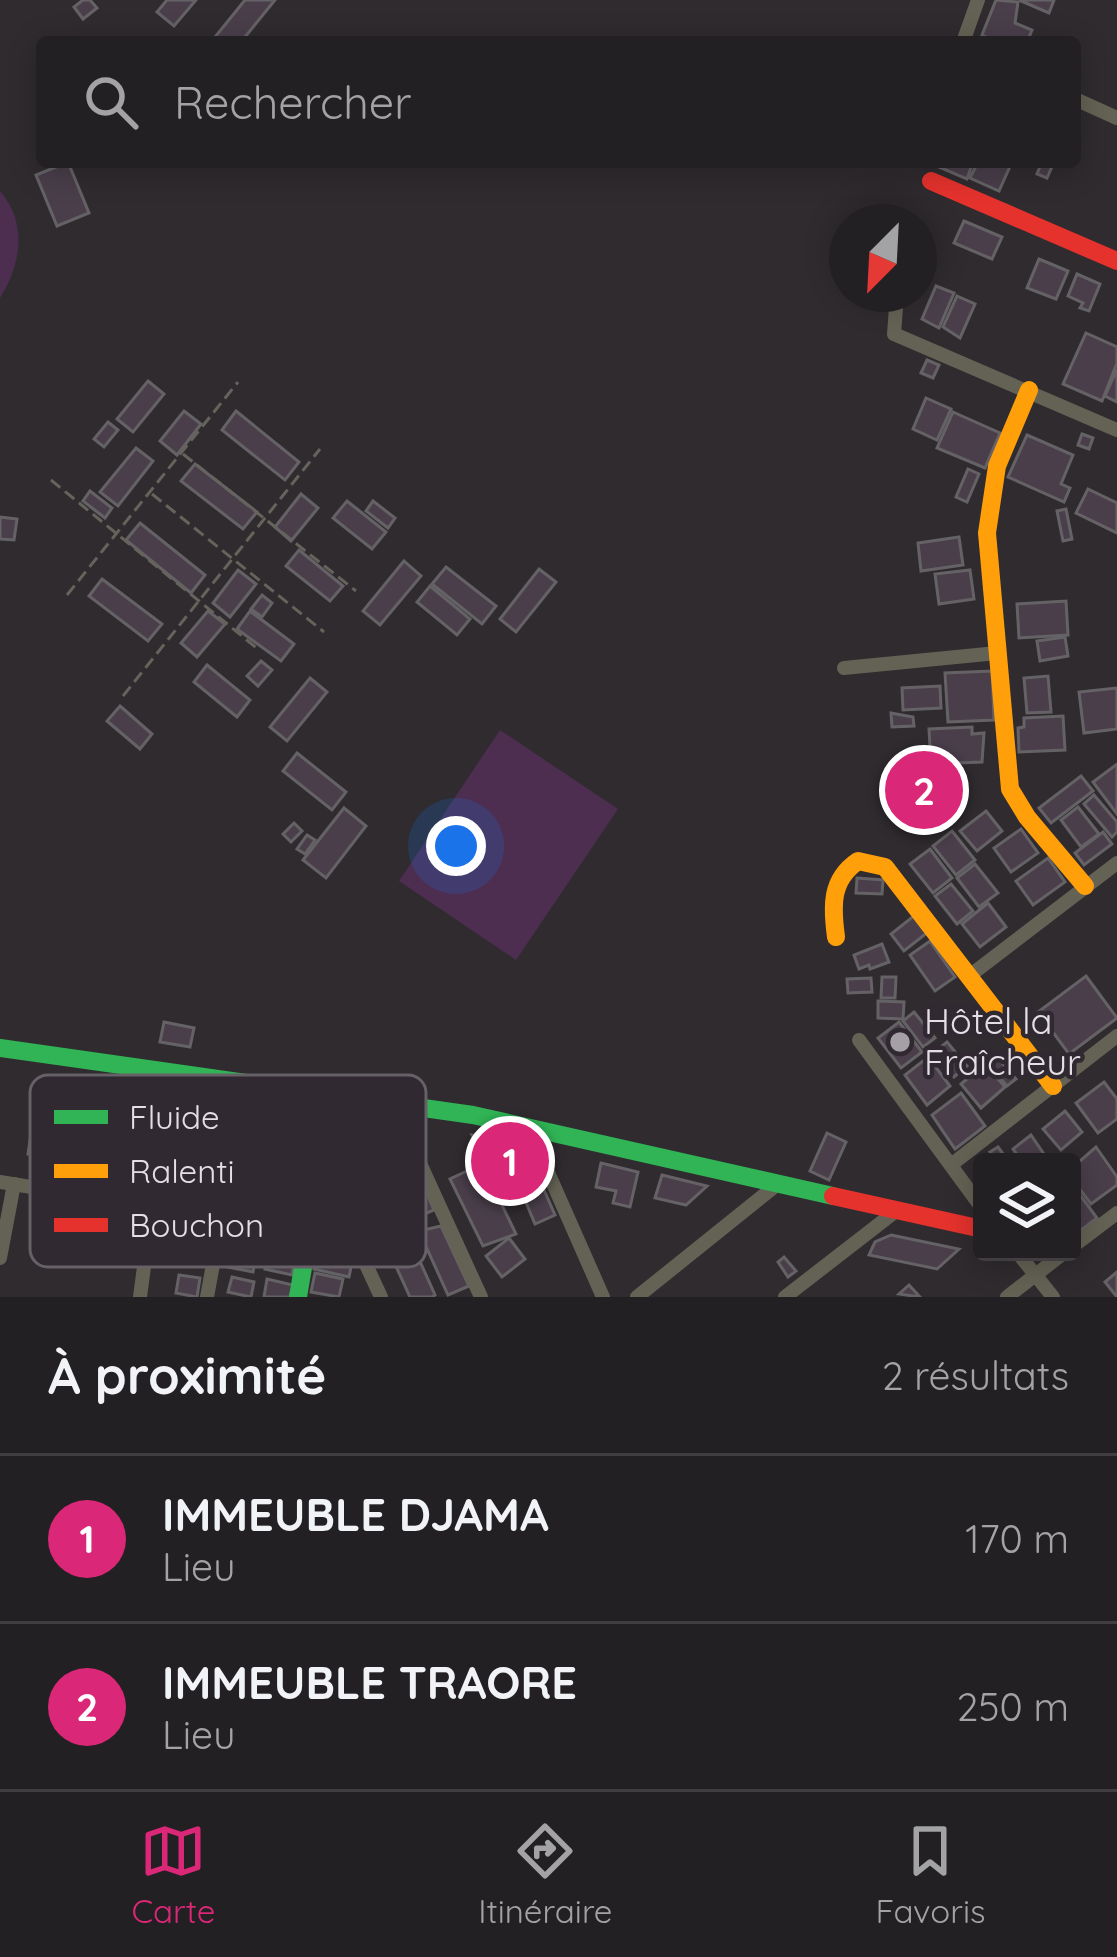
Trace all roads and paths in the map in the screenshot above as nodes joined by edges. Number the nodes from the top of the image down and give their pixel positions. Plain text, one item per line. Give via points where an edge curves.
1 (978, 0) edge
2 (965, 36) edge
3 (1081, 102) edge
4 (1117, 118) edge
5 (931, 181) dead end
6 (1117, 261) edge
7 (896, 312) edge
8 (238, 382) dead end
9 (1029, 390) junction
10 (1117, 430) edge
11 (320, 449) dead end
12 (182, 453) junction
13 (51, 480) dead end
14 (149, 492) junction
15 (265, 517) junction
16 (116, 533) junction
17 (233, 559) junction
18 (356, 591) dead end
19 (67, 595) dead end
20 (199, 601) junction
21 (324, 632) dead end
22 (260, 650) dead end
23 (997, 653) junction
24 (844, 668) dead end
25 (123, 696) dead end
26 (1117, 862) edge
27 (1085, 886) junction
28 (836, 937) dead end
29 (968, 977) junction
30 (1117, 1036) edge
31 (860, 1040) dead end
32 (0, 1048) edge
33 (170, 1071) junction
34 (170, 1075) edge
35 (199, 1075) edge
36 (1053, 1086) junction
37 (426, 1108) edge
38 (528, 1127) junction
39 (951, 1165) junction
40 (426, 1177) edge
41 (7, 1183) edge
42 (779, 1183) junction
43 (973, 1196) edge
44 (896, 1211) junction
45 (1117, 1213) edge
46 (973, 1226) edge
47 (1081, 1241) edge
48 (0, 1258) edge
49 (1025, 1261) edge
50 (1054, 1261) edge
51 (144, 1267) edge
52 (213, 1267) edge
53 (304, 1267) edge
54 (367, 1267) edge
55 (1036, 1274) junction
56 (140, 1297) edge
57 (207, 1297) edge
58 (298, 1297) edge
59 (382, 1297) edge
60 (480, 1297) edge
61 (603, 1297) edge
62 (637, 1297) edge
63 (784, 1297) edge
64 (1007, 1297) edge
65 (1053, 1297) edge

1 - 2 street
3 - 4 street
5 - 6 street
7 - 9 street via 894,334
8 - 12 path
9 - 10 street
9 - 23 street via 989,511
11 - 15 path
12 - 14 path
12 - 15 path
13 - 16 path
14 - 16 path
14 - 17 path
15 - 17 path
15 - 18 path
16 - 19 path
16 - 20 path
17 - 20 path
17 - 21 path
20 - 22 path
20 - 25 path
23 - 24 street
23 - 27 street via 1010,789
26 - 27 street
27 - 29 street
28 - 29 street via 837,881 858,861 875,862 900,882
29 - 36 street
30 - 36 street
31 - 39 street
32 - 33 street
33 - 34 street
33 - 35 street
36 - 39 street
37 - 38 street
38 - 42 street
38 - 61 street
39 - 43 street
40 - 60 street
41 - 48 street
42 - 44 street
42 - 62 street
44 - 46 street
44 - 63 street
45 - 47 street
49 - 55 street
50 - 55 street
51 - 56 street
52 - 57 street
53 - 58 street
54 - 59 street
55 - 64 street
55 - 65 street

